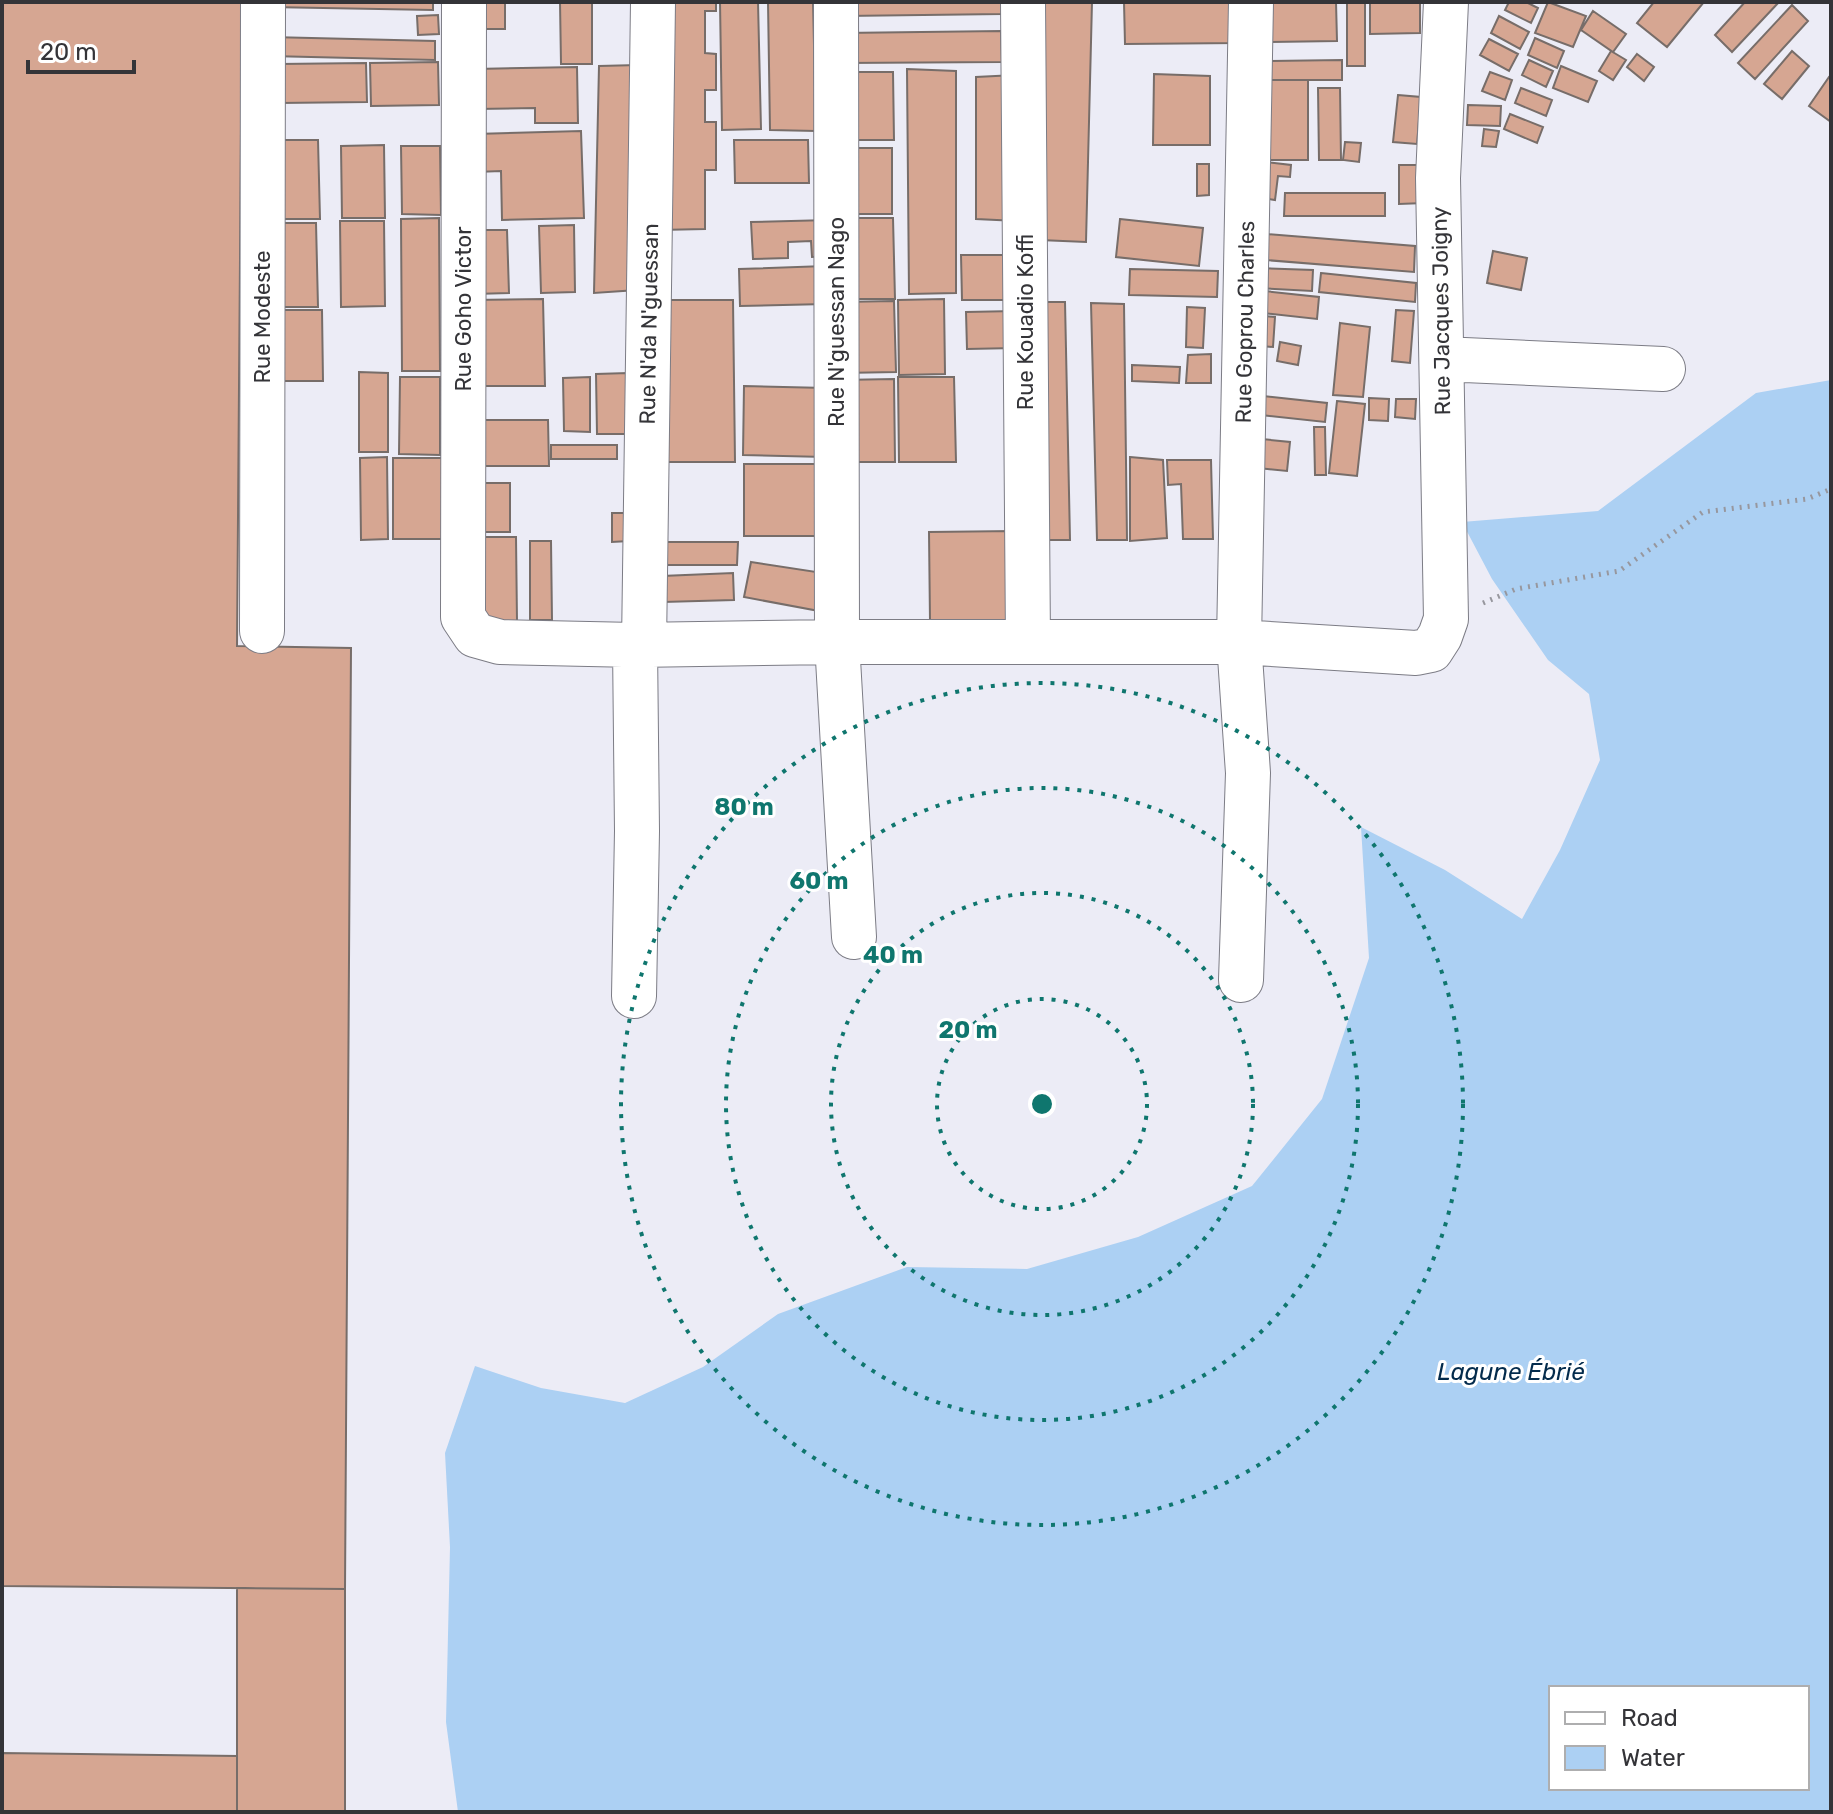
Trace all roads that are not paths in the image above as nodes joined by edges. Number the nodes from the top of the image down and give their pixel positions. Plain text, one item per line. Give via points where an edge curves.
1 (263, 2) edge
2 (464, 2) edge
3 (653, 2) edge
4 (836, 2) edge
5 (1023, 2) edge
6 (1251, 2) edge
7 (1446, 2) edge
8 (1442, 359) junction
9 (1663, 369) dead end
10 (262, 631) dead end
11 (837, 642) junction
12 (1028, 642) junction
13 (1239, 642) junction
14 (639, 645) junction
15 (854, 937) dead end
16 (1241, 980) dead end
17 (634, 996) dead end

1 - 10 street, Rue Modeste
2 - 14 street, Rue Goho Victor via 463,617 475,635 486,640
3 - 14 street, Rue N'da N'guessan
4 - 11 street, Rue N'guessan Nago
5 - 12 street, Rue Kouadio Koffi
6 - 13 street, Rue Goprou Charles
7 - 8 street, Rue Jacques Joigny via 1438,178
8 - 9 street
8 - 13 street, Rue Jacques Joigny via 1446,619 1431,650
11 - 12 street
11 - 14 street
11 - 15 street, Rue N'guessan Nago
12 - 13 street
13 - 16 street, Rue Goprou Charles via 1248,773
14 - 17 street, Rue N'da N'guessan

